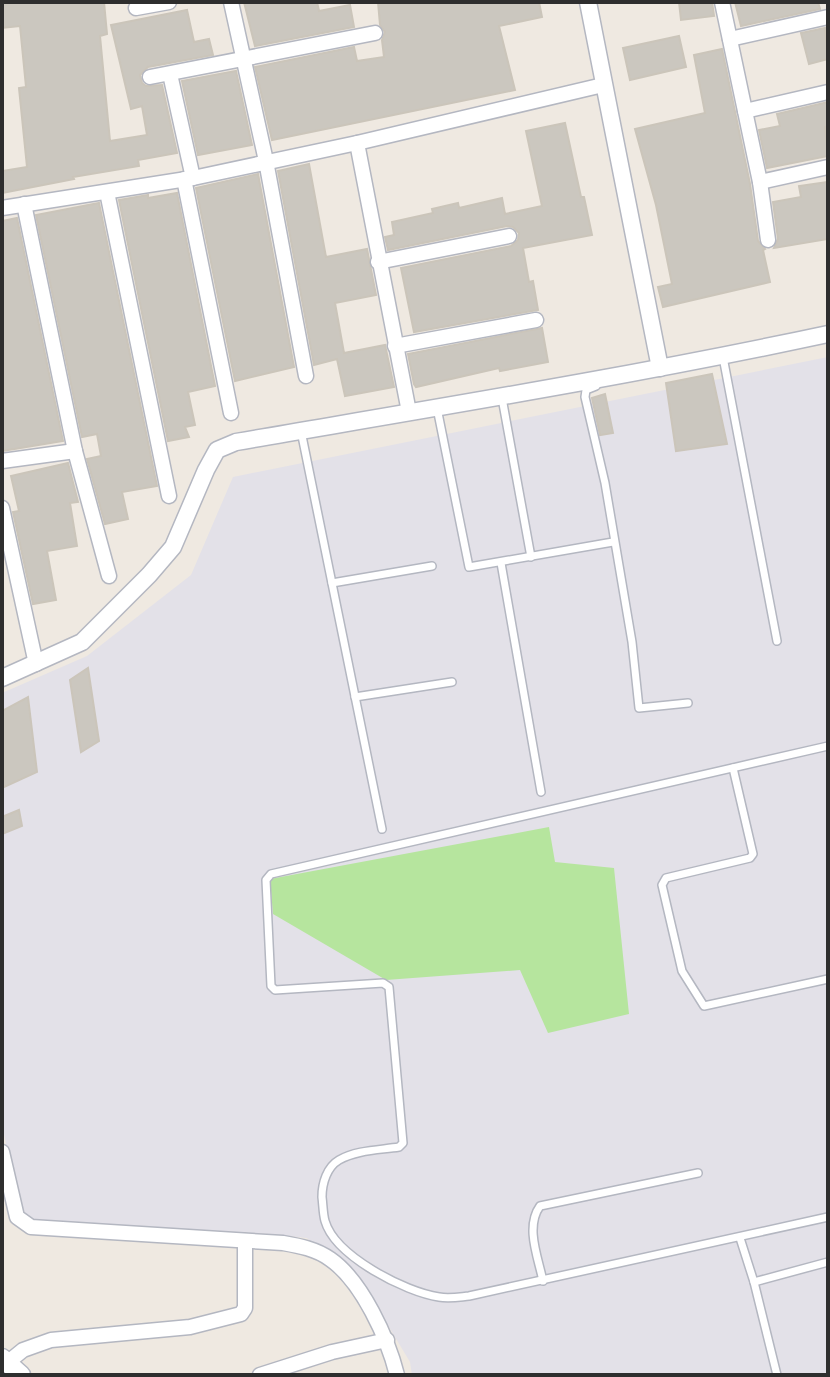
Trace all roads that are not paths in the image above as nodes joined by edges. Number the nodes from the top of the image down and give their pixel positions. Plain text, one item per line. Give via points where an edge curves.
1 (169, 2) edge
2 (231, 2) edge
3 (588, 2) edge
4 (722, 2) edge
5 (136, 8) dead end
6 (828, 17) edge
7 (375, 33) dead end
8 (730, 39) junction
9 (246, 60) junction
10 (170, 74) junction
11 (150, 77) dead end
12 (603, 85) junction
13 (828, 92) edge
14 (745, 111) junction
15 (357, 143) junction
16 (266, 161) junction
17 (828, 167) edge
18 (189, 179) junction
19 (760, 182) junction
20 (107, 192) junction
21 (24, 204) junction
22 (2, 208) edge
23 (509, 236) dead end
24 (768, 240) dead end
25 (378, 262) junction
26 (536, 320) dead end
27 (828, 334) edge
28 (395, 346) junction
29 (723, 357) junction
30 (659, 371) junction
31 (306, 376) dead end
32 (502, 397) junction
33 (437, 408) junction
34 (409, 412) junction
35 (231, 413) dead end
36 (301, 431) junction
37 (75, 451) junction
38 (2, 461) edge
39 (169, 496) dead end
40 (2, 508) edge
41 (613, 542) junction
42 (531, 557) junction
43 (501, 563) junction
44 (432, 566) dead end
45 (109, 576) dead end
46 (332, 583) junction
47 (777, 641) dead end
48 (36, 664) junction
49 (2, 678) edge
50 (452, 682) dead end
51 (355, 697) junction
52 (688, 703) dead end
53 (828, 746) edge
54 (733, 768) junction
55 (541, 792) dead end
56 (382, 829) dead end
57 (828, 979) edge
58 (2, 1152) edge
59 (698, 1173) dead end
60 (828, 1217) edge
61 (740, 1238) junction
62 (245, 1241) junction
63 (828, 1262) edge
64 (543, 1281) junction
65 (754, 1282) junction
66 (387, 1340) junction
67 (10, 1365) edge
68 (260, 1375) edge
69 (397, 1375) edge
70 (777, 1375) edge

1 - 5 street
2 - 9 street
3 - 12 street
4 - 8 street
6 - 8 street
7 - 9 street
8 - 14 street
9 - 10 street
9 - 16 street
10 - 11 street
10 - 18 street
12 - 15 street
12 - 30 street
13 - 14 street
14 - 19 street
15 - 16 street
15 - 25 street
16 - 18 street
16 - 31 street
17 - 19 street
18 - 20 street
18 - 35 street
19 - 24 street
20 - 21 street
20 - 39 street
21 - 22 street
21 - 37 street
23 - 25 street
25 - 28 street
26 - 28 street
27 - 29 street
28 - 34 street
29 - 30 street
29 - 47 lane
30 - 32 street
30 - 41 lane via 586,390
32 - 33 street
32 - 42 lane
33 - 34 street
33 - 43 lane via 467,565
34 - 36 street
36 - 46 lane
36 - 48 street via 217,450 173,547 82,642
37 - 38 street
37 - 45 street
40 - 48 street
41 - 42 lane
41 - 52 lane via 639,708
42 - 43 lane
43 - 55 lane
44 - 46 lane
46 - 51 lane
48 - 49 street
50 - 51 lane
51 - 56 lane
53 - 54 lane
54 - 57 lane via 753,854 663,880 682,971 707,1006
54 - 64 lane via 267,876 275,990 383,983 391,995 404,1139 399,1147 337,1161 322,1190 325,1224 353,1256 413,1291 469,1296
58 - 62 street via 17,1217 31,1227
59 - 64 lane via 540,1206 532,1225
60 - 61 lane
61 - 64 lane
61 - 65 lane
62 - 66 street via 305,1247 330,1259 347,1274
62 - 67 street via 241,1314 190,1327 51,1340 23,1350
63 - 65 lane
65 - 70 lane
66 - 68 street
66 - 69 street

